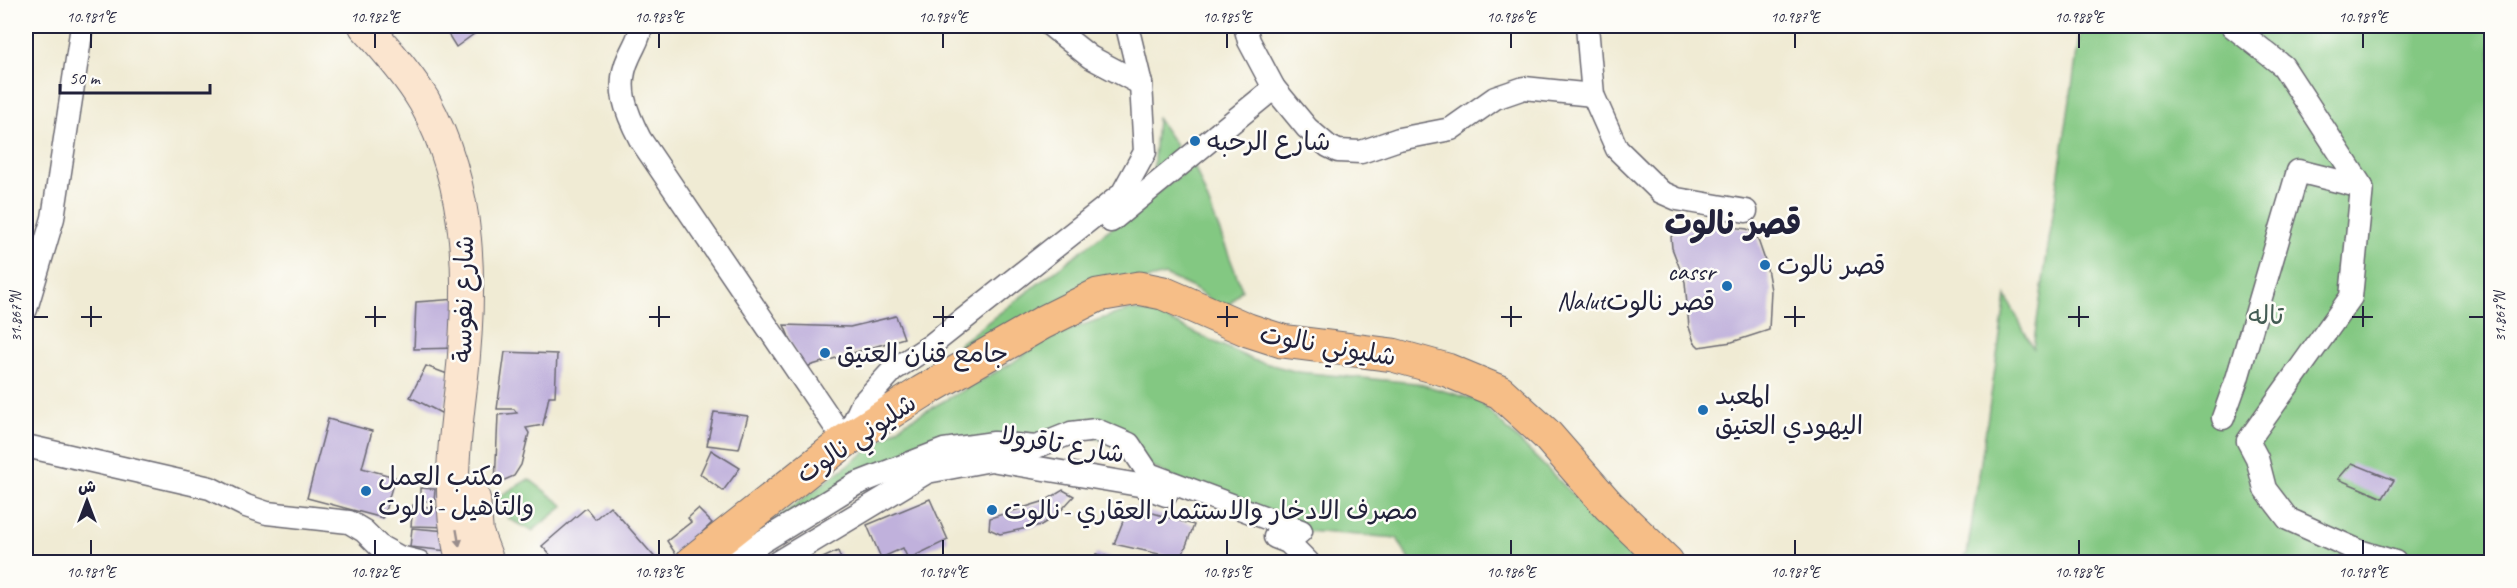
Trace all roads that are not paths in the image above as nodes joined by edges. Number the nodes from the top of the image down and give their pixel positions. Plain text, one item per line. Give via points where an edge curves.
1 (83, 26) edge
2 (365, 26) edge
3 (390, 26) edge
4 (641, 26) edge
5 (1052, 26) edge
6 (1127, 26) edge
7 (1245, 26) edge
8 (1587, 26) edge
9 (2232, 26) edge
10 (1141, 84) junction
11 (1274, 88) junction
12 (1593, 94) junction
13 (2362, 187) junction
14 (1746, 211) dead end
15 (26, 309) edge
16 (904, 362) junction
17 (2223, 418) dead end
18 (845, 441) junction
19 (26, 446) edge
20 (1288, 542) junction
21 (709, 559) edge
22 (419, 562) edge
23 (463, 562) edge
24 (488, 562) edge
25 (778, 562) edge
26 (1308, 562) edge
27 (1667, 562) edge
28 (2395, 562) edge

1 - 15 street via 53,218
2 -> 23 main road, شارع نفوسة via 393,57 428,110 447,149 463,218 468,322 452,460 455,524
3 - 24 main road, شارع نفوسة via 437,88 451,114 471,158 482,214 482,282 471,445 477,533
4 - 18 street via 622,74 627,113 640,140
5 - 10 street via 1090,57
6 - 10 street
7 - 11 street
8 - 12 street
9 - 13 street via 2283,66
10 - 16 street via 1145,152 1122,194 930,346
11 - 12 street via 1291,111 1328,146 1350,153 1450,129 1496,98 1524,88
11 - 16 street via 1136,202 936,355
12 - 14 street via 1617,149 1661,192 1677,199
13 - 17 street via 2298,171
13 - 28 street via 2351,297 2248,441 2265,489 2288,519 2359,551
16 - 18 street via 862,404
18 - 21 highway, شليوني نالوت
18 - 27 highway, شليوني نالوت via 1042,323 1098,295 1138,288 1164,293 1282,341 1393,355 1448,370 1500,392 1546,434 1609,506
19 - 22 street via 210,488 267,513 349,522 379,546
20 - 21 street via 1301,531 1149,474 1129,444 1096,430 1071,433 1036,447 994,443 944,450 856,484
20 - 25 street, شارع تاقرولا via 1139,485 991,460 927,472
20 - 26 street, شارع تاقرولا

